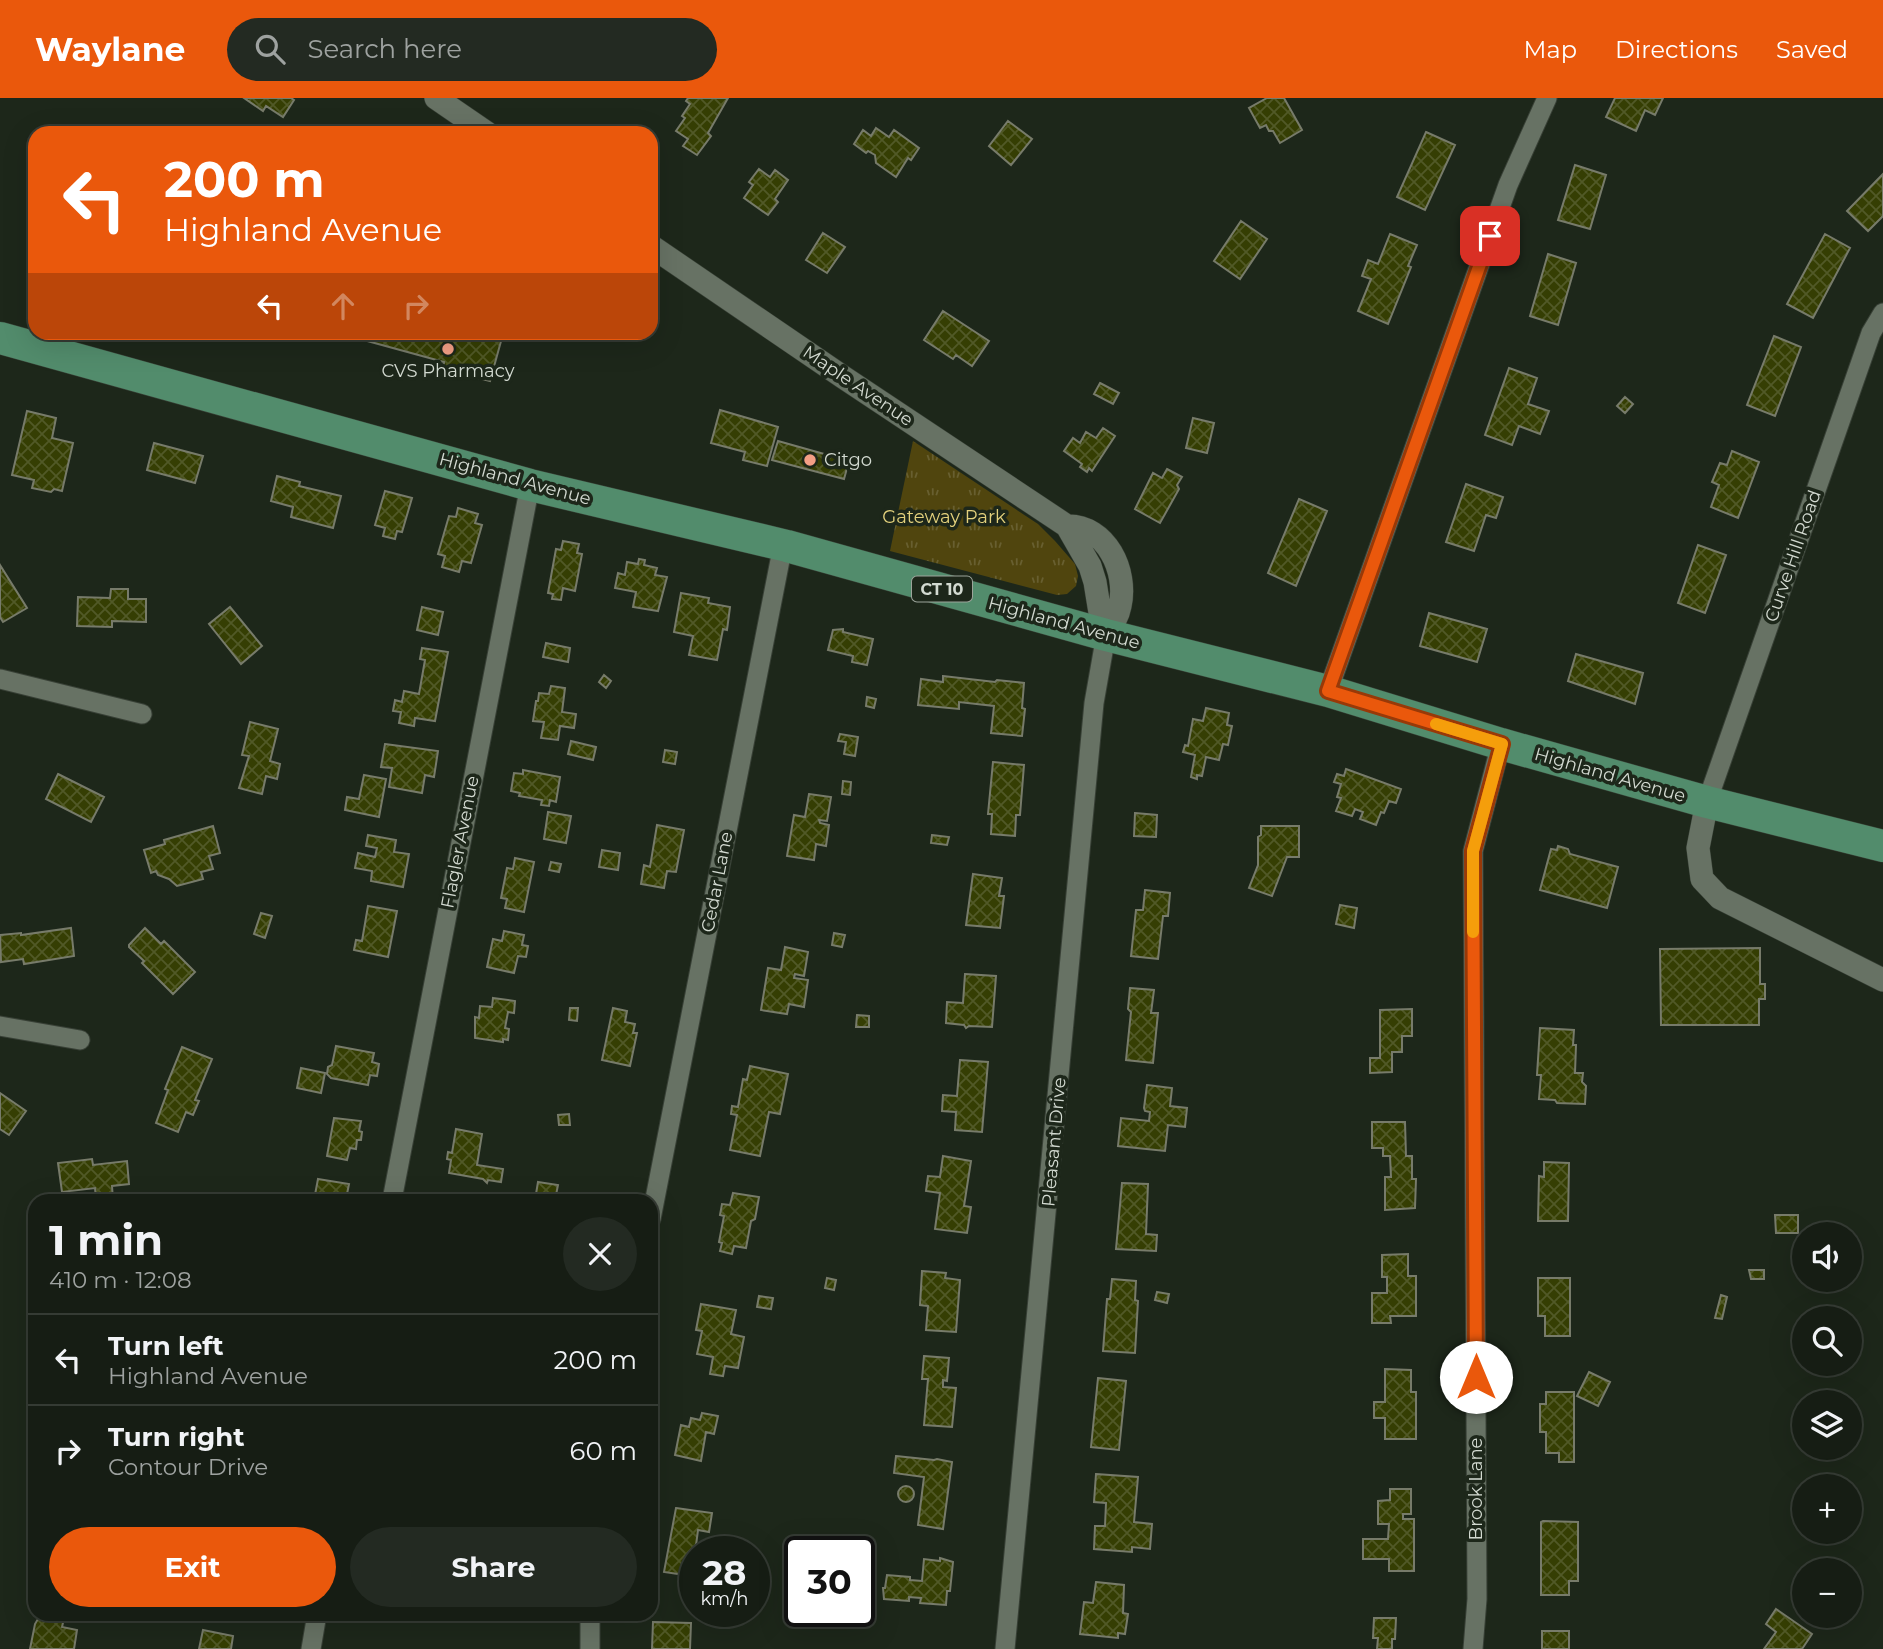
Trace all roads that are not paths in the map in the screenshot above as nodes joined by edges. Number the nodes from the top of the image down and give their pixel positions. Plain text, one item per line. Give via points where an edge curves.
1 (436, 98) edge
2 (1547, 98) edge
3 (477, 126) edge
4 (658, 251) edge
5 (1883, 313) edge
6 (0, 338) edge
7 (530, 485) junction
8 (783, 545) junction
9 (1106, 635) junction
10 (0, 679) edge
11 (1328, 691) junction
12 (142, 714) dead end
13 (1502, 744) junction
14 (1707, 802) junction
15 (1883, 846) edge
16 (1883, 980) edge
17 (0, 1027) edge
18 (80, 1041) dead end
19 (393, 1194) edge
20 (656, 1194) edge
21 (316, 1621) edge
22 (590, 1621) edge
23 (311, 1649) edge
24 (590, 1649) edge
25 (1005, 1649) edge
26 (1473, 1649) edge

1 - 3 street
2 - 11 street via 1508,186
4 - 9 street, Maple Avenue via 1067,526 1093,574
5 - 14 street, Curve Hill Road via 1871,333
6 - 7 highway, Highland Avenue / CT 10
7 - 8 highway, Highland Avenue / CT 10
7 - 19 street, Flagler Avenue
8 - 9 highway, Highland Avenue / CT 10
8 - 20 street, Cedar Lane
9 - 11 highway, Highland Avenue / CT 10
9 - 25 street, Pleasant Drive via 1094,703
10 - 12 street
11 - 13 highway, Highland Avenue / CT 10
13 - 14 highway, Highland Avenue / CT 10
13 - 26 street, Brook Lane via 1473,851 1477,1599
14 - 15 highway, Highland Avenue / CT 10
14 - 16 street via 1698,848 1702,879 1720,898
17 - 18 street
21 - 23 street
22 - 24 street

